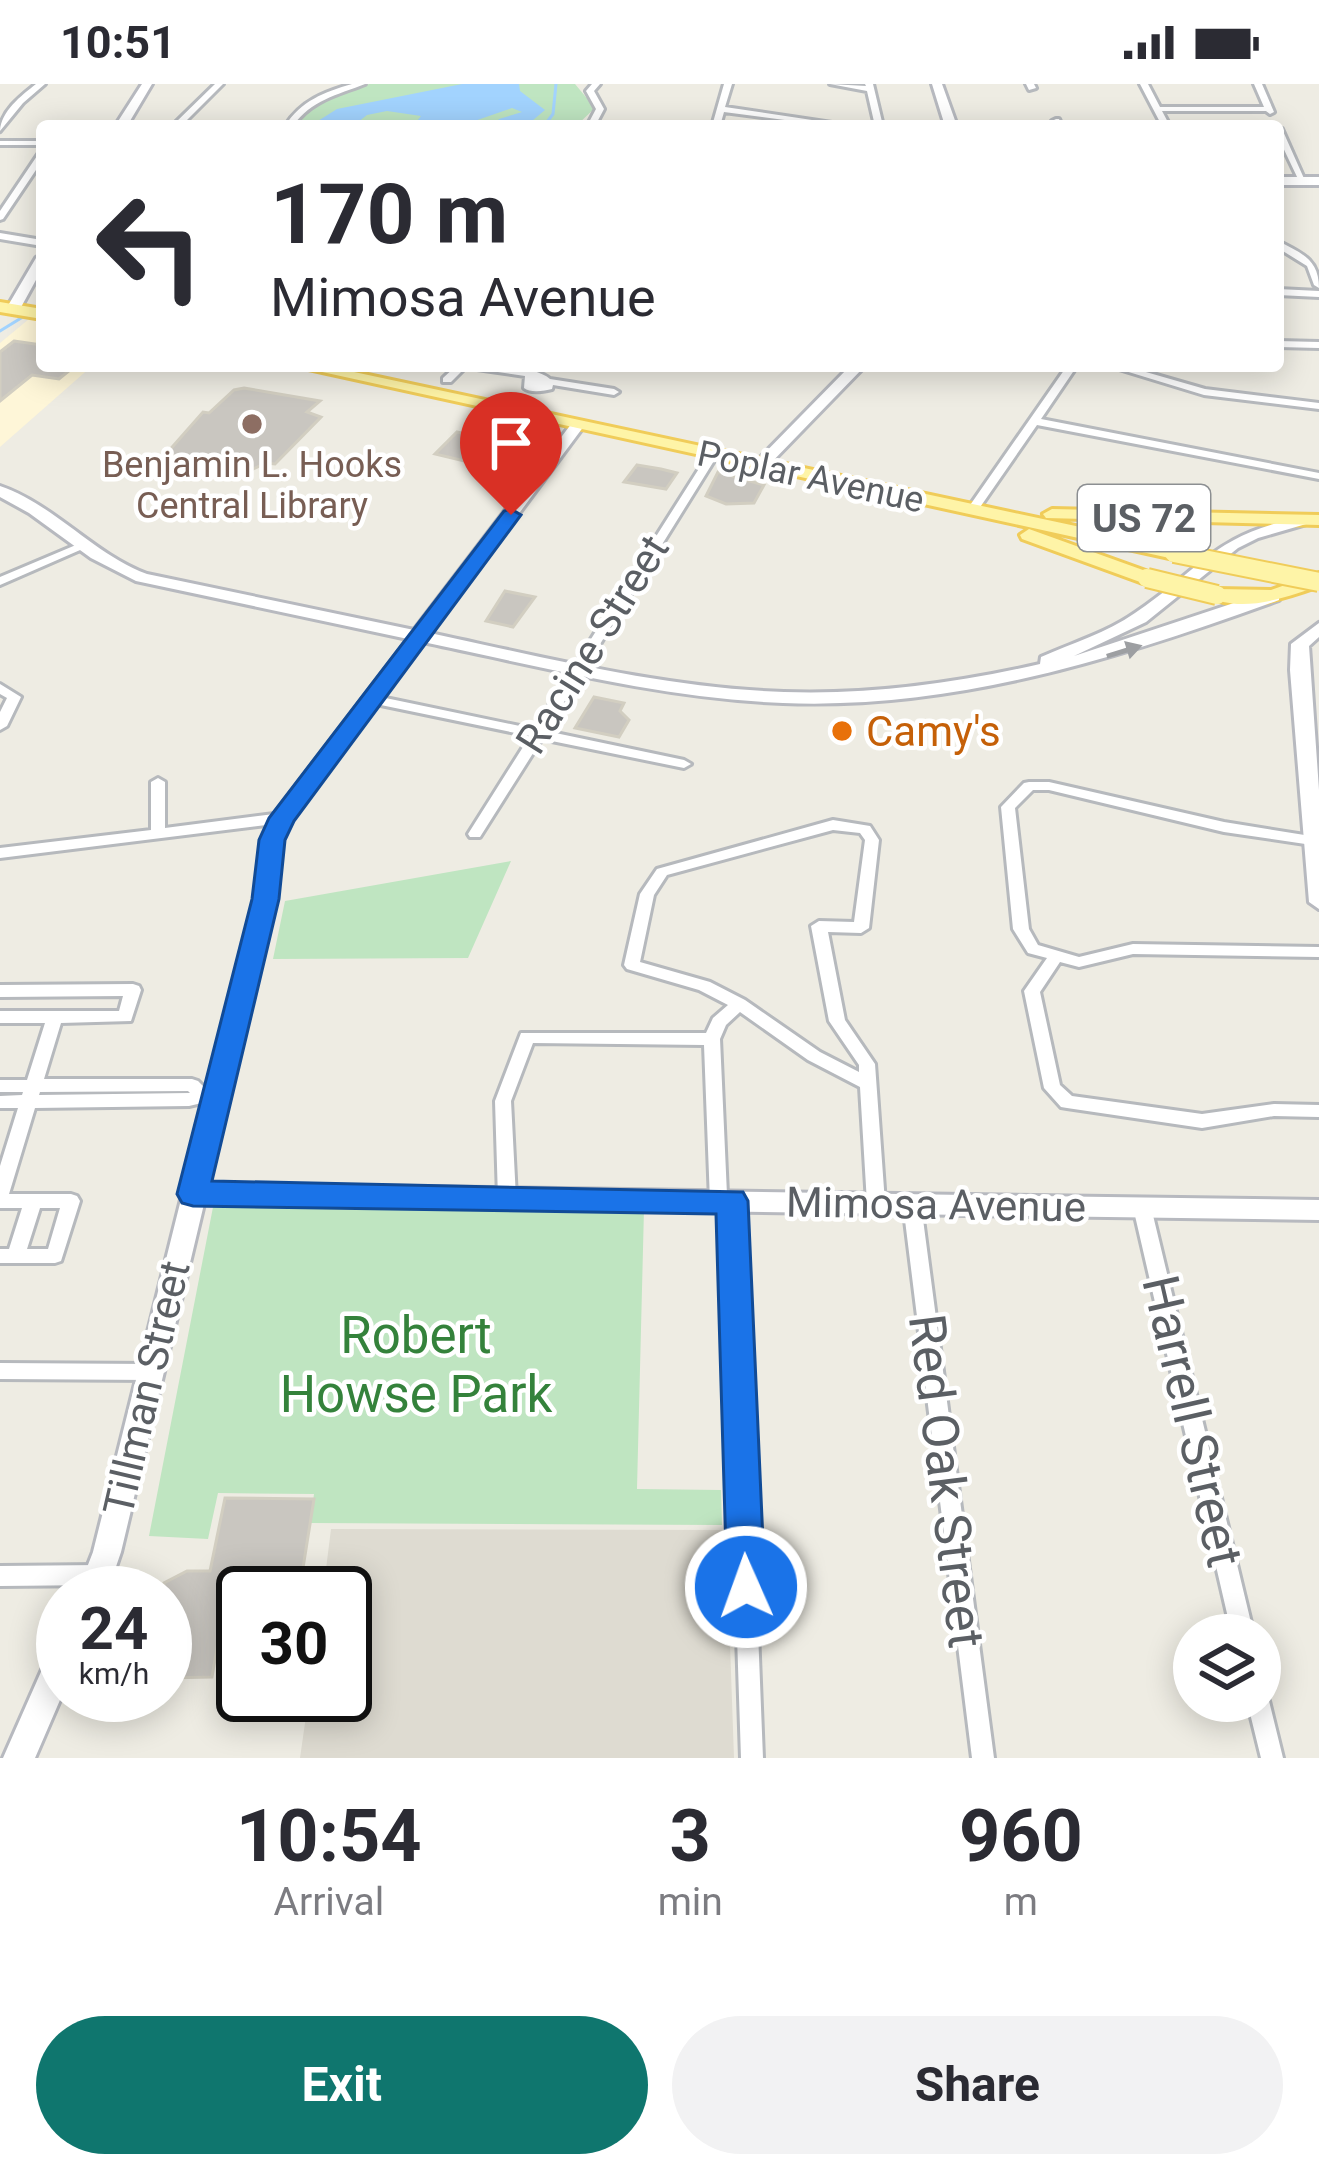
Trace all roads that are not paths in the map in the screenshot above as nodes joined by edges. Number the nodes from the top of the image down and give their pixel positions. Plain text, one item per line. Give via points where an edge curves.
1 (41, 84) edge
2 (147, 84) edge
3 (219, 84) edge
4 (361, 84) edge
5 (579, 84) edge
6 (728, 84) edge
7 (834, 84) edge
8 (937, 84) edge
9 (1144, 84) edge
10 (1258, 84) edge
11 (869, 86) edge
12 (593, 87) edge
13 (722, 109) junction
14 (1158, 109) junction
15 (1268, 109) junction
16 (125, 120) edge
17 (182, 120) edge
18 (292, 120) edge
19 (594, 120) edge
20 (718, 120) edge
21 (804, 120) edge
22 (878, 120) edge
23 (949, 120) edge
24 (1163, 120) edge
25 (1273, 120) edge
26 (0, 129) edge
27 (1284, 142) edge
28 (0, 143) edge
29 (36, 143) edge
30 (36, 164) edge
31 (1303, 181) junction
32 (1319, 181) edge
33 (1284, 182) edge
34 (0, 218) edge
35 (0, 236) edge
36 (36, 242) edge
37 (1284, 248) edge
38 (36, 266) edge
39 (1319, 289) edge
40 (1284, 292) edge
41 (6, 308) edge
42 (36, 313) edge
43 (1284, 344) edge
44 (1319, 345) edge
45 (330, 372) edge
46 (456, 372) edge
47 (505, 372) edge
48 (853, 372) edge
49 (1068, 372) edge
50 (1135, 372) edge
51 (547, 375) edge
52 (447, 380) dead end
53 (614, 392) dead end
54 (1319, 406) edge
55 (1033, 421) junction
56 (577, 426) junction
57 (712, 456) junction
58 (761, 465) junction
59 (1319, 476) edge
60 (0, 491) edge
61 (972, 511) junction
62 (1318, 520) edge
63 (83, 545) junction
64 (0, 581) edge
65 (1319, 581) edge
66 (1273, 596) junction
67 (1319, 628) edge
68 (421, 637) junction
69 (577, 666) junction
70 (1010, 677) junction
71 (0, 688) edge
72 (376, 700) junction
73 (0, 726) edge
74 (536, 734) junction
75 (1312, 758) edge
76 (684, 764) dead end
77 (158, 782) dead end
78 (282, 818) junction
79 (158, 834) junction
80 (475, 834) dead end
81 (1312, 840) junction
82 (0, 854) edge
83 (1319, 902) edge
84 (1319, 952) edge
85 (1055, 958) junction
86 (7, 991) edge
87 (94, 991) junction
88 (740, 1004) junction
89 (2, 1017) edge
90 (56, 1017) junction
91 (86, 1017) junction
92 (712, 1039) junction
93 (868, 1084) junction
94 (0, 1086) edge
95 (32, 1094) junction
96 (209, 1094) junction
97 (0, 1102) edge
98 (1319, 1111) edge
99 (193, 1194) junction
100 (0, 1197) edge
101 (507, 1198) junction
102 (33, 1201) junction
103 (725, 1201) junction
104 (876, 1203) junction
105 (911, 1204) junction
106 (1142, 1207) junction
107 (1319, 1210) edge
108 (8, 1256) edge
109 (0, 1371) edge
110 (151, 1372) junction
111 (101, 1566) edge
112 (0, 1576) edge
113 (36, 1579) edge
114 (1238, 1614) edge
115 (36, 1719) edge
116 (1263, 1722) edge
117 (19, 1758) edge
118 (752, 1758) edge
119 (983, 1758) edge
120 (1272, 1758) edge

1 - 26 street
2 - 16 main road
3 - 17 street
4 - 18 street via 314,100
5 - 12 street
6 - 13 street
7 - 11 street
8 - 23 main road
9 - 14 street
10 - 15 street
11 - 22 street
12 - 19 street via 600,109
13 - 20 street
13 - 21 street
14 - 15 street
14 - 24 street
15 - 25 street
27 - 31 street
28 - 29 street
30 - 34 street
31 - 32 main road
31 - 33 main road
35 - 36 street
37 - 39 street via 1311,265
38 - 41 main road
39 - 40 street
41 - 42 main road
43 - 44 street
45 - 56 main road, Poplar Avenue / US 72
46 - 52 street
47 - 51 street via 544,390
48 - 58 main road
49 - 55 street
50 - 54 street via 1204,392
51 - 53 street
55 - 59 street
55 - 61 street
56 - 57 main road, Poplar Avenue / US 72
56 - 68 main road, Tillman Street
57 - 58 main road, Poplar Avenue / US 72
57 - 69 street, Racine Street
58 - 61 main road, Poplar Avenue / US 72
60 - 63 main road
61 - 62 main road, US 72
61 - 65 main road, Poplar Avenue, bridge
61 - 66 main road, US 72, bridge via 1147,578 1217,595
62 - 70 main road via 1242,536 1139,618
63 - 64 street
63 - 68 main road via 139,576
65 - 66 main road, US 72
70 -> 66 main road via 1143,645
67 - 75 main road via 1300,644
68 - 69 main road
68 - 72 main road, Tillman Street
69 - 70 main road via 743,694 830,698
69 - 74 street, Racine Street
71 - 73 street via 14,697
72 - 74 street
72 - 78 main road, Tillman Street
74 - 76 street
74 - 80 street, Racine Street
75 - 81 main road
77 - 79 street
78 - 79 street
78 - 96 main road, Tillman Street
79 - 82 street
81 - 83 main road
81 - 85 street via 1029,786 1008,807 1021,929 1033,949
84 - 85 street via 1133,949 1079,962
85 - 98 street via 1032,991 1052,1088 1066,1102 1202,1121
86 - 87 street
86 - 89 street
87 - 91 street
87 - 91 street via 133,990 125,1017
88 - 92 street
88 - 93 street
88 - 93 street via 632,965 646,894 662,872 832,825 865,830 872,840 861,928 819,926 837,1022 867,1064
89 - 90 street
90 - 91 street
90 - 95 street
92 - 101 street via 527,1037 503,1101
92 - 103 street
93 - 104 street
94 - 95 street
95 - 96 street
95 - 97 street
95 - 100 street
96 - 99 main road, Tillman Street
99 - 101 main road, Mimosa Avenue
99 - 110 main road, Tillman Street
100 - 102 street
101 - 103 main road, Mimosa Avenue
102 - 108 street
102 - 108 street via 71,1201 55,1256
103 - 104 main road, Mimosa Avenue
103 - 118 street
104 - 105 main road, Mimosa Avenue
105 - 106 main road, Mimosa Avenue
105 - 119 street, Red Oak Street
106 - 107 main road, Mimosa Avenue
106 - 114 street, Harrell Street
109 - 110 street
110 - 111 main road, Tillman Street
112 - 113 street
115 - 117 main road
116 - 120 street

